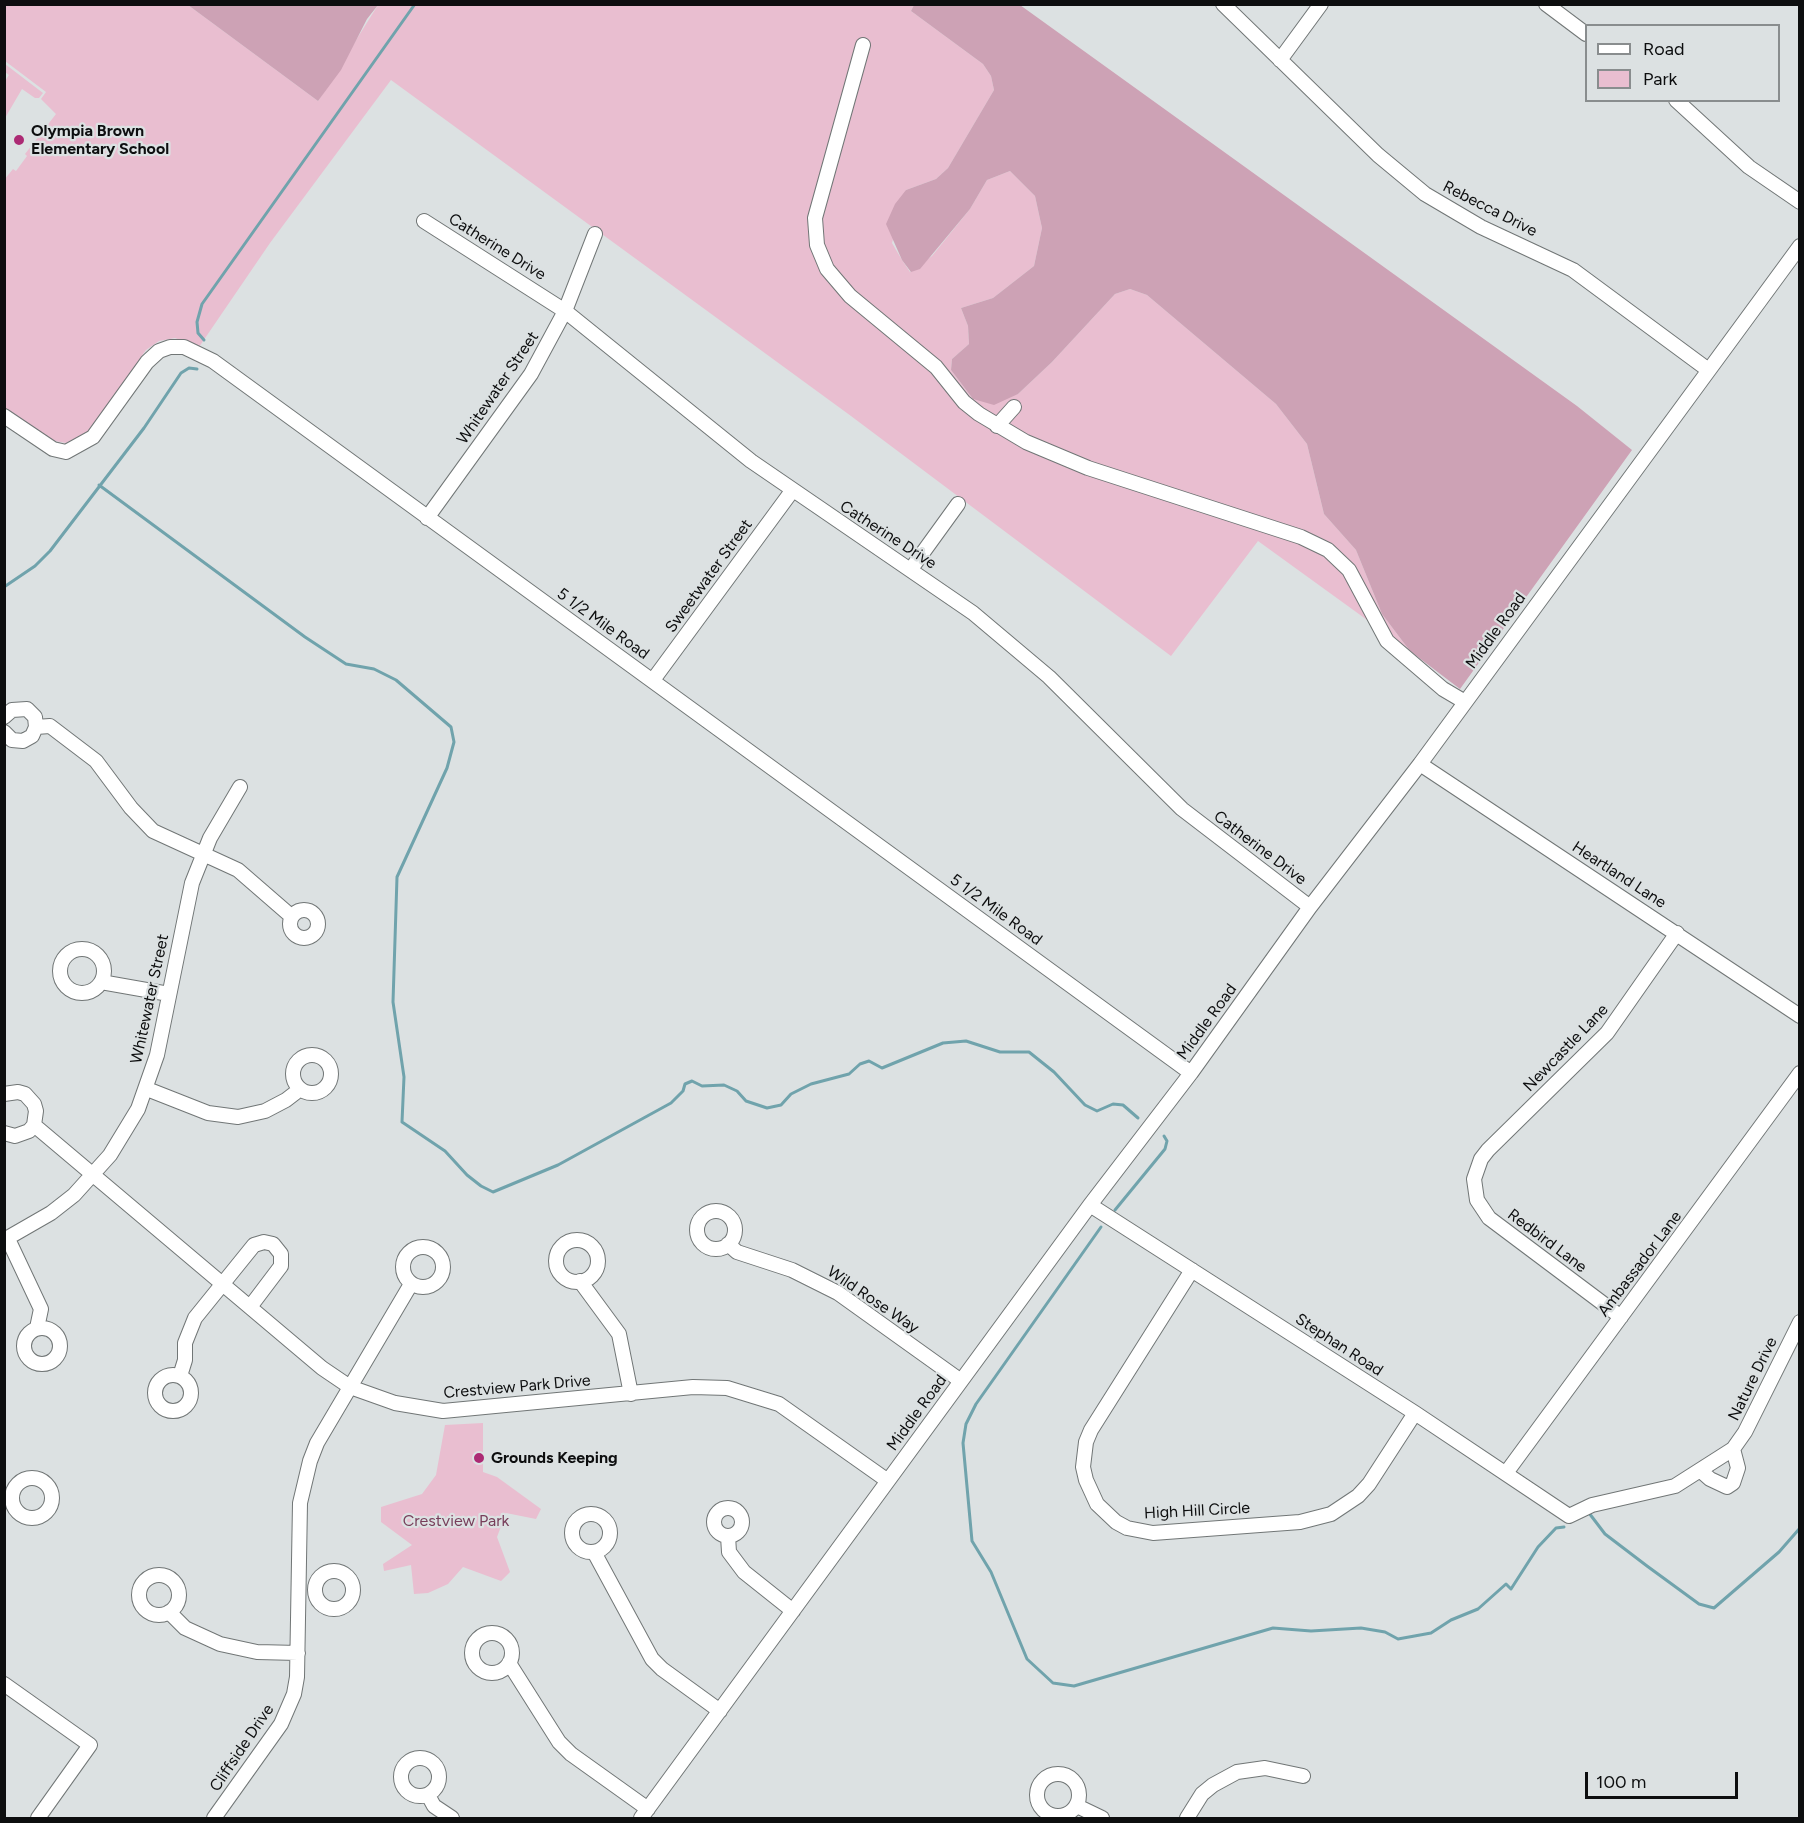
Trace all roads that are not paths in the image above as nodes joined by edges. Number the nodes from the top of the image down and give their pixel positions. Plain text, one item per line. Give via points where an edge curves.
1 (1222, 4) edge
2 (1321, 4) edge
3 (1546, 4) edge
4 (1585, 33) edge
5 (863, 45) dead end
6 (1280, 60) junction
7 (1678, 102) edge
8 (1800, 202) edge
9 (424, 221) dead end
10 (595, 234) dead end
11 (1800, 246) edge
12 (565, 311) junction
13 (1707, 369) junction
14 (1014, 407) dead end
15 (4, 416) edge
16 (998, 426) junction
17 (792, 491) junction
18 (958, 504) dead end
19 (427, 518) junction
20 (911, 569) junction
21 (653, 680) junction
22 (1465, 702) junction
23 (4, 717) edge
24 (36, 727) junction
25 (4, 732) edge
26 (1420, 764) junction
27 (240, 787) dead end
28 (202, 854) junction
29 (1310, 907) junction
30 (291, 916) dead end
31 (1677, 933) junction
32 (101, 982) dead end
33 (169, 994) junction
34 (1800, 1016) edge
35 (1191, 1073) junction
36 (1800, 1073) edge
37 (147, 1089) junction
38 (299, 1090) dead end
39 (4, 1094) edge
40 (34, 1125) junction
41 (4, 1134) edge
42 (93, 1175) junction
43 (1474, 1179) joint
44 (1090, 1205) junction
45 (6, 1240) edge
46 (728, 1244) dead end
47 (1192, 1270) junction
48 (580, 1281) dead end
49 (411, 1284) dead end
50 (224, 1286) junction
51 (250, 1307) junction
52 (1621, 1317) junction
53 (1800, 1322) edge
54 (37, 1328) dead end
55 (180, 1376) dead end
56 (961, 1381) junction
57 (350, 1387) junction
58 (631, 1394) junction
59 (1415, 1413) junction
60 (1733, 1449) junction
61 (1701, 1471) junction
62 (1506, 1473) junction
63 (888, 1481) junction
64 (1569, 1516) joint
65 (728, 1536) dead end
66 (594, 1552) dead end
67 (298, 1586) junction
68 (315, 1587) dead end
69 (793, 1611) junction
70 (169, 1612) dead end
71 (298, 1653) junction
72 (509, 1664) dead end
73 (4, 1684) edge
74 (720, 1711) junction
75 (1303, 1776) dead end
76 (428, 1795) dead end
77 (1077, 1806) dead end
78 (645, 1814) edge
79 (38, 1818) edge
80 (214, 1818) edge
81 (452, 1818) edge
82 (1102, 1818) edge
83 (1187, 1818) edge

1 - 6 street, Rebecca Drive
2 - 6 street
3 - 4 street
5 - 16 street via 815,218 817,245 827,269 850,296 936,366 964,402
6 - 13 street, Rebecca Drive via 1378,155 1425,194 1481,227 1573,270
7 - 8 street via 1749,167
9 - 12 street, Catherine Drive
10 - 12 street, Whitewater Street
11 - 13 street, Middle Road
12 - 17 street, Catherine Drive
12 - 19 street, Whitewater Street via 531,374
13 - 22 street, Middle Road
14 - 16 street
15 - 19 street, 5 1/2 Mile Road via 53,449 66,452 93,437 159,351 183,347 213,361
16 - 22 street via 1088,468 1301,537 1328,550 1349,570 1387,641 1435,683
17 - 20 street, Catherine Drive
17 - 21 street, Sweetwater Street
18 - 20 street
19 - 21 street, 5 1/2 Mile Road
20 - 29 street, Catherine Drive via 1014,645 1182,809
21 - 35 street, 5 1/2 Mile Road
22 - 26 street, Middle Road
23 - 24 street via 12,710 27,710
24 - 25 street via 32,736 23,741 12,740
24 - 28 street via 50,726 96,761 153,831
26 - 29 street, Middle Road
26 - 31 street, Heartland Lane
27 - 28 street, Whitewater Street
28 - 30 street via 250,878
28 - 33 street, Whitewater Street via 184,913
29 - 35 street, Middle Road
31 - 34 street, Heartland Lane
31 - 43 street, Newcastle Lane via 1607,1033 1488,1150
32 - 33 street
33 - 37 street, Whitewater Street
35 - 44 street, Middle Road
36 - 52 street, Ambassador Lane
37 - 38 street via 208,1113 238,1117 265,1111
37 - 42 street, Whitewater Street via 126,1131
39 - 40 street via 18,1092 30,1098 36,1111
40 - 41 street via 23,1135
40 - 42 street, Crestview Park Drive
42 - 45 street, Whitewater Street via 51,1213
42 - 50 street, Crestview Park Drive
43 - 52 street, Redbird Lane via 1477,1200 1489,1218
44 - 47 street, Stephan Road
44 - 56 street, Middle Road
45 - 54 street via 41,1309
46 - 56 street, Wild Rose Way via 736,1252 792,1270 838,1293
47 - 59 street, Stephan Road
47 - 59 street, High Hill Circle via 1086,1442 1086,1480 1097,1504 1116,1522 1153,1533 1300,1522 1331,1514 1346,1506 1369,1484
48 - 58 street via 619,1334
49 - 57 street, Cliffside Drive
50 - 51 street, Crestview Park Drive
50 - 51 street via 254,1245 273,1244 281,1254 281,1266
50 - 55 street via 189,1330
51 - 57 street, Crestview Park Drive
52 - 62 street, Ambassador Lane
53 - 60 street, Nature Drive
56 - 63 street, Middle Road
57 - 58 street, Crestview Park Drive via 394,1403 443,1411
57 - 67 street, Cliffside Drive via 317,1443 303,1482
58 - 63 street, Crestview Park Drive via 709,1387 763,1397 779,1404
59 - 62 street, Stephan Road
60 - 61 street, Nature Drive
60 - 61 street via 1738,1468 1733,1483 1727,1487
61 - 64 street, Nature Drive via 1661,1491 1592,1505
62 - 64 street, Stephan Road
63 - 69 street, Middle Road
65 - 69 street via 729,1552 744,1572
66 - 74 street via 652,1659
67 - 68 street
67 - 71 street, Cliffside Drive
69 - 74 street, Middle Road
70 - 71 street via 185,1628 220,1644 257,1652
71 - 80 street, Cliffside Drive via 289,1710
72 - 78 street via 559,1742
73 - 79 street via 90,1745
74 - 78 street, Middle Road
75 - 83 street via 1265,1767 1237,1772 1203,1794
76 - 81 street via 434,1806
77 - 82 street

